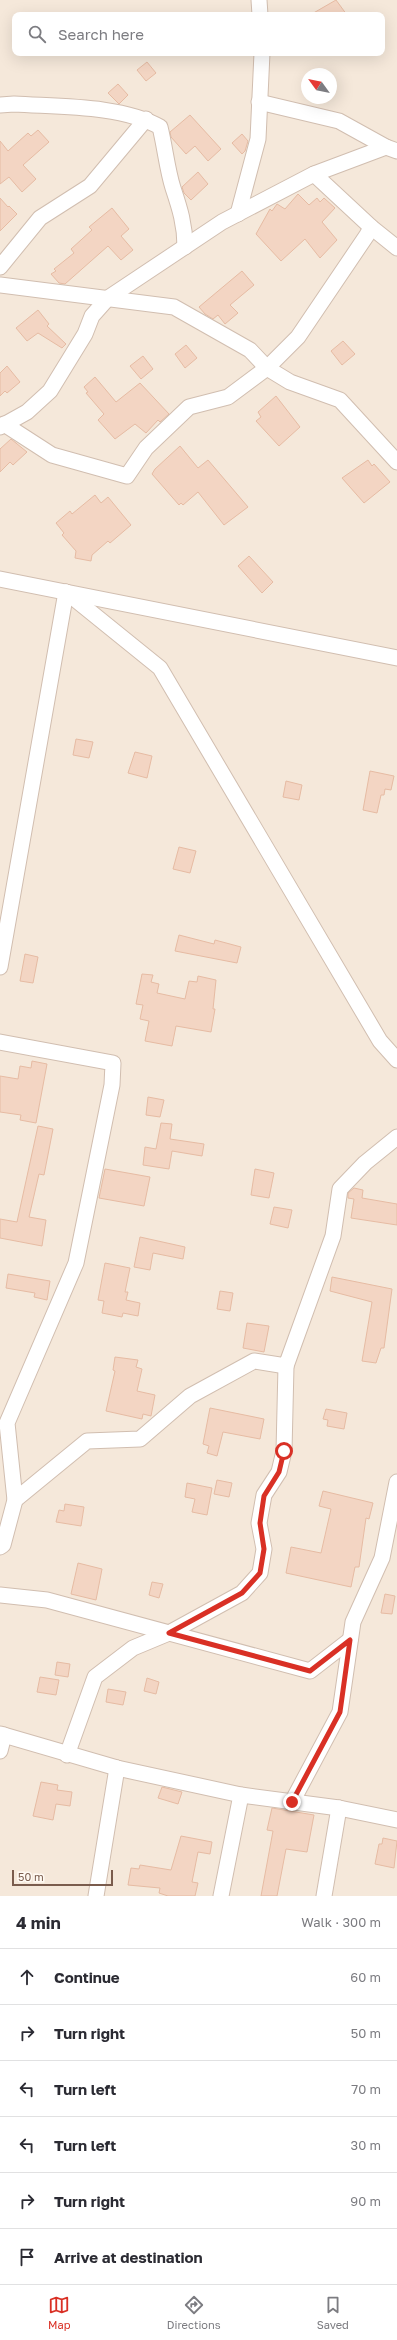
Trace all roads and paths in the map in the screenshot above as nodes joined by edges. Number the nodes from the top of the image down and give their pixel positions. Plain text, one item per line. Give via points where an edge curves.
1 (259, 0) edge
2 (260, 12) edge
3 (262, 56) edge
4 (259, 102) junction
5 (0, 105) edge
6 (146, 119) junction
7 (391, 149) edge
8 (314, 174) junction
9 (238, 214) junction
10 (370, 227) junction
11 (185, 246) junction
12 (397, 248) edge
13 (0, 267) edge
14 (0, 284) edge
15 (108, 298) junction
16 (267, 368) junction
17 (2, 425) edge
18 (397, 462) edge
19 (0, 579) edge
20 (66, 592) junction
21 (397, 658) edge
22 (0, 967) edge
23 (380, 1041) junction
24 (0, 1042) edge
25 (397, 1052) edge
26 (397, 1060) edge
27 (397, 1137) edge
28 (286, 1366) junction
29 (397, 1482) edge
30 (15, 1500) junction
31 (0, 1547) edge
32 (0, 1595) edge
33 (169, 1633) junction
34 (350, 1640) junction
35 (2, 1734) edge
36 (0, 1751) edge
37 (67, 1755) junction
38 (117, 1768) junction
39 (241, 1795) junction
40 (292, 1802) junction
41 (339, 1808) junction
42 (397, 1820) edge
43 (96, 1896) edge
44 (221, 1896) edge
45 (324, 1896) edge

1 - 2 street
3 - 4 street
4 - 7 street via 339,121
4 - 9 street via 258,139
5 - 6 street via 108,112
6 - 11 street via 160,127 173,188 180,206
6 - 13 street via 90,186 40,218
7 - 8 street
8 - 9 street
8 - 10 street
9 - 11 street
10 - 12 street
10 - 16 street via 298,338
11 - 15 street
14 - 15 street
15 - 16 street via 174,307 250,350
15 - 17 street via 92,316 85,334 50,391 27,412
16 - 17 street via 228,397 189,407 146,448 127,476 52,455
16 - 18 street via 290,382 340,400
19 - 20 street
20 - 21 street
20 - 22 street
20 - 23 street via 160,668
23 - 25 street
23 - 26 street
24 - 30 street via 113,1064 112,1085 76,1263 7,1423
27 - 28 street via 365,1163 340,1190 333,1236
28 - 30 street via 254,1360 190,1396 140,1439 87,1441
28 - 33 street via 284,1451 279,1472 264,1496 260,1523 264,1549 260,1573 242,1593
29 - 34 street via 382,1558 353,1622
30 - 31 street via 3,1545
32 - 33 street via 47,1600
33 - 34 street via 310,1671
33 - 37 street via 133,1648 94,1676
34 - 40 street via 340,1712
35 - 36 street
35 - 37 street
37 - 38 street
38 - 39 street
38 - 43 street
39 - 40 street
39 - 44 street
40 - 41 street
41 - 42 street
41 - 45 street

